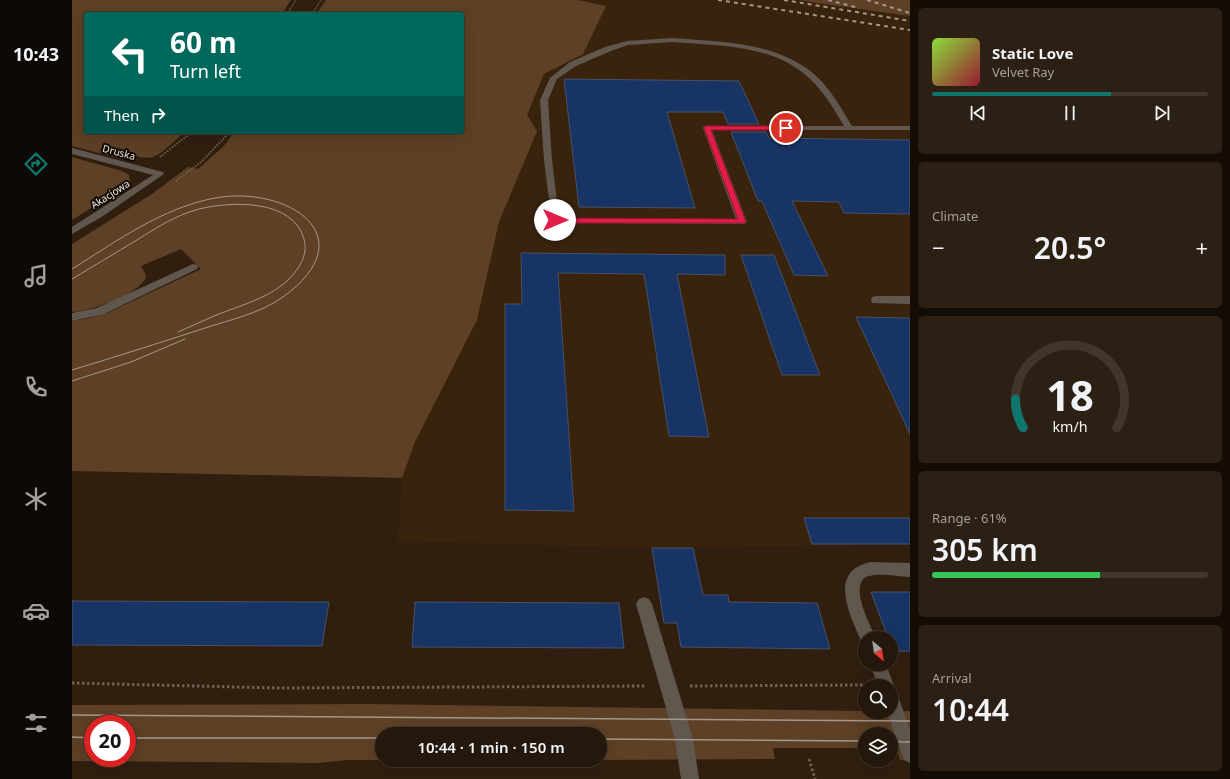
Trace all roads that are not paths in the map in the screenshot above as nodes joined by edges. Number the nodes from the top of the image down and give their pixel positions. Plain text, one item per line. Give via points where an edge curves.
1 (850, 128) junction
2 (910, 128) edge
3 (72, 151) edge
4 (160, 174) joint
5 (72, 231) edge
6 (193, 267) dead end
7 (876, 300) dead end
8 (910, 300) edge
9 (72, 317) edge
10 (910, 570) edge
11 (644, 604) dead end
12 (865, 631) edge
13 (897, 719) edge
14 (910, 754) edge
15 (690, 779) edge

1 - 1 street via 707,128 742,222 555,220 544,100 554,78 573,64 627,43 672,40 747,47 769,52 790,61 812,76 825,90
1 - 2 street
3 - 4 street, Druska
4 - 5 street, Akacjowa
6 - 9 street via 100,311
7 - 8 street
10 - 12 street via 867,569 856,574 852,580 852,595
11 - 15 street via 684,740
13 - 14 street

